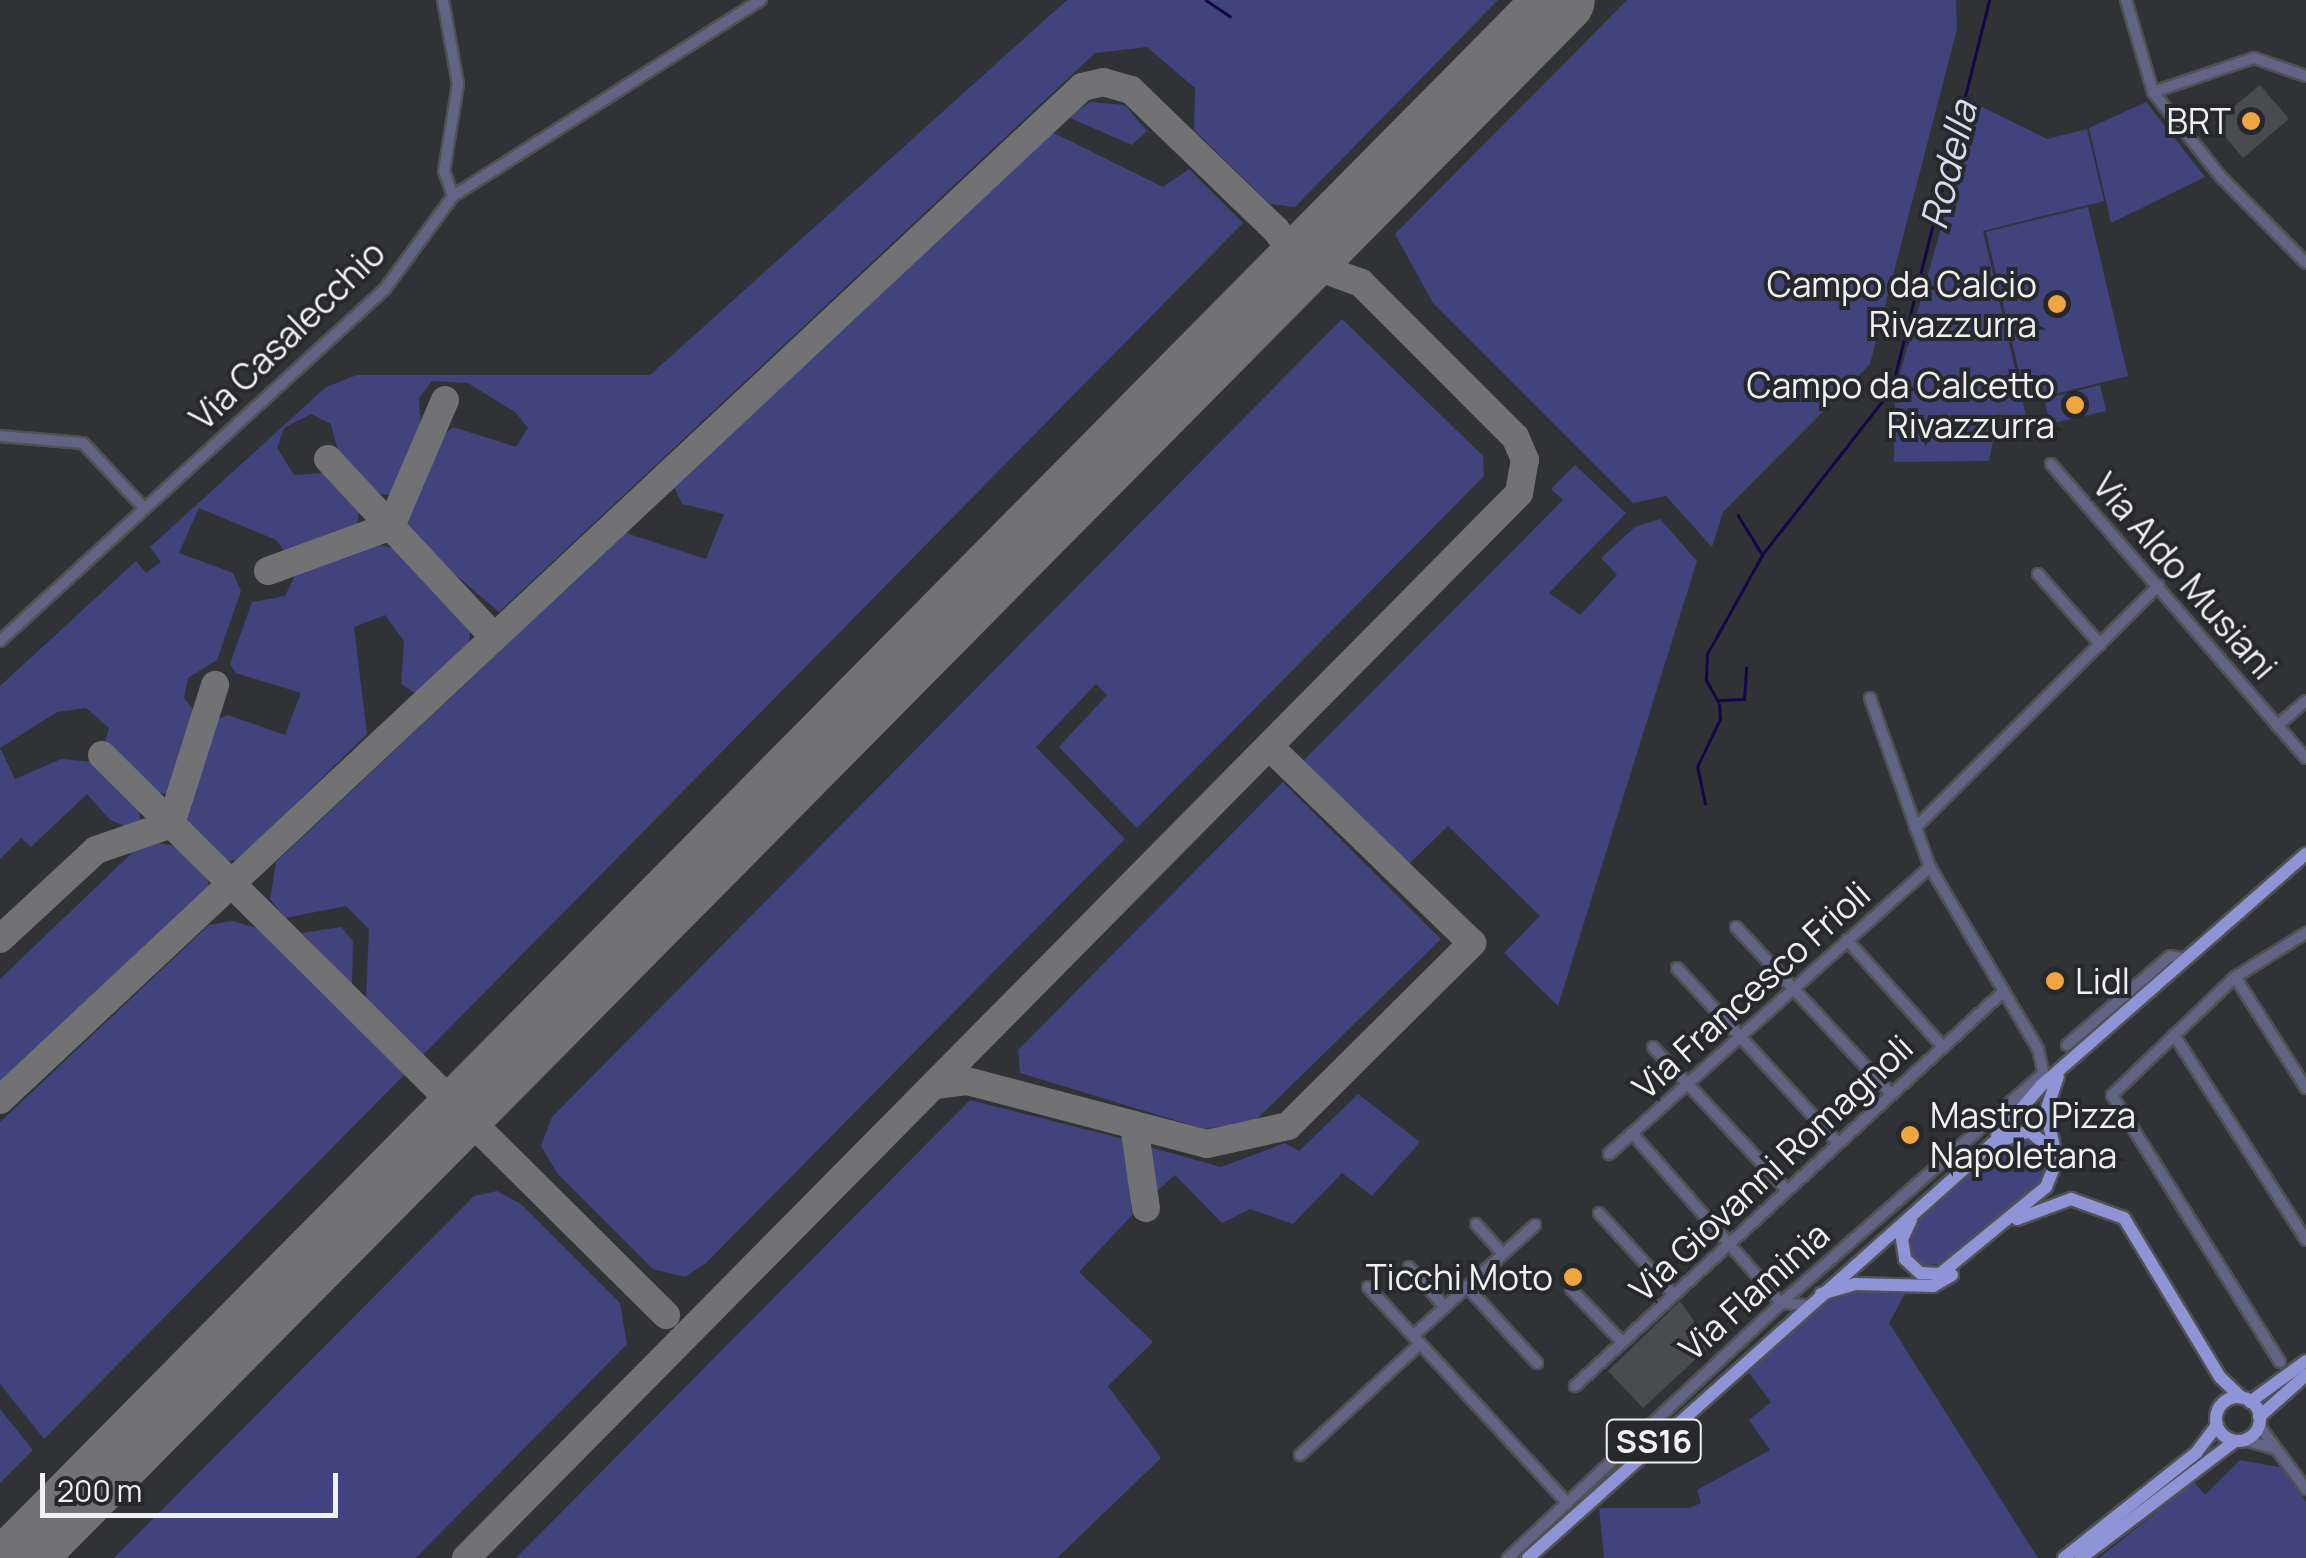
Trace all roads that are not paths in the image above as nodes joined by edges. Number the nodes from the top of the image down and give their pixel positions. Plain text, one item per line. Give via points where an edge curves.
1 (443, 0) edge
2 (762, 0) edge
3 (2126, 0) edge
4 (2306, 76) edge
5 (2153, 92) junction
6 (453, 196) junction
7 (2306, 263) edge
8 (0, 436) edge
9 (2051, 464) dead end
10 (144, 508) junction
11 (2038, 574) dead end
12 (2159, 585) junction
13 (0, 640) edge
14 (2100, 644) junction
15 (1870, 698) dead end
16 (2306, 702) edge
17 (2277, 726) junction
18 (2306, 758) edge
19 (1915, 828) junction
20 (2306, 854) edge
21 (1930, 866) junction
22 (1736, 927) dead end
23 (2306, 933) edge
24 (1847, 940) junction
25 (2187, 959) junction
26 (1678, 968) dead end
27 (2235, 978) junction
28 (1793, 988) junction
29 (2004, 991) junction
30 (2174, 1035) junction
31 (1740, 1036) junction
32 (2067, 1045) dead end
33 (1653, 1047) dead end
34 (1943, 1047) junction
35 (2038, 1049) junction
36 (2075, 1062) junction
37 (2045, 1079) junction
38 (1687, 1083) junction
39 (2306, 1088) edge
40 (1891, 1094) junction
41 (1632, 1133) junction
42 (1838, 1143) junction
43 (1994, 1143) junction
44 (2056, 1153) junction
45 (1609, 1154) dead end
46 (2056, 1168) junction
47 (1787, 1190) junction
48 (2087, 1200) junction
49 (1916, 1212) junction
50 (1599, 1213) dead end
51 (1476, 1224) dead end
52 (1535, 1225) dead end
53 (2005, 1225) junction
54 (2306, 1240) edge
55 (1729, 1244) junction
56 (1503, 1254) junction
57 (1972, 1254) junction
58 (1409, 1268) dead end
59 (1466, 1286) junction
60 (1368, 1288) dead end
61 (1571, 1289) dead end
62 (1674, 1295) junction
63 (1809, 1300) junction
64 (1781, 1302) junction
65 (1444, 1306) junction
66 (1416, 1340) junction
67 (1622, 1342) junction
68 (2306, 1361) edge
69 (2280, 1362) dead end
70 (1536, 1363) dead end
71 (2306, 1376) edge
72 (2220, 1377) junction
73 (1575, 1386) dead end
74 (2246, 1400) junction
75 (2220, 1407) junction
76 (2259, 1421) junction
77 (2217, 1425) junction
78 (2239, 1440) junction
79 (2277, 1450) junction
80 (1300, 1456) dead end
81 (2306, 1489) edge
82 (1567, 1503) junction
83 (1508, 1558) edge
84 (1528, 1558) edge
85 (2064, 1558) edge
86 (2082, 1558) edge

1 - 6 street via 458,84 444,172
2 - 6 street, Via Casalecchio
3 - 5 street
4 - 5 street via 2254,58
5 - 7 street via 2221,177
6 - 10 street, Via Casalecchio via 386,289
8 - 10 street via 83,443
9 - 12 street, Via Aldo Musiani
10 - 13 street, Via Casalecchio
11 - 14 street
12 - 14 street
12 - 17 street, Via Aldo Musiani
14 - 19 street
15 - 19 street
16 - 17 street, Via Aldo Musiani
17 - 18 street, Via Aldo Musiani
19 - 21 street
20 - 25 main road, Via Flaminia / SS16
21 - 24 street, Via Francesco Frioli
21 - 29 street
22 - 28 street
23 - 27 street
24 - 28 street, Via Francesco Frioli
24 - 34 street
25 - 32 street, Via Flaminia via 2170,956
25 - 36 main road, Via Flaminia / SS16
26 - 31 street
27 - 30 street
27 - 39 street
28 - 31 street, Via Francesco Frioli
28 - 40 street
29 - 34 street, Via Giovanni Romagnoli
29 - 35 street
30 - 54 street
30 - 69 street via 2112,1095
31 - 38 street, Via Francesco Frioli
31 - 42 street
33 - 38 street
34 - 40 street, Via Giovanni Romagnoli
35 - 36 street
35 - 37 street
36 - 37 main road, Via Flaminia / SS16
37 - 43 main road, Via Flaminia / SS16
37 - 44 main road
37 - 64 street, Via Flaminia
38 - 41 street, Via Francesco Frioli
38 - 47 street
40 - 42 street, Via Giovanni Romagnoli
41 - 45 street, Via Francesco Frioli
41 - 55 street
42 - 47 street, Via Giovanni Romagnoli
43 - 44 main road via 2029,1131
43 - 49 main road, Via Flaminia / SS16
44 - 46 main road
46 - 48 main road
46 - 53 main road, Via Flaminia / SS16
47 - 55 street, Via Giovanni Romagnoli
48 - 53 main road via 2050,1204
48 - 72 main road via 2134,1230
49 - 57 main road, Via Flaminia / SS16 via 1901,1246 1914,1270 1940,1274
49 - 63 main road, Via Flaminia / SS16
50 - 62 street
51 - 56 street
52 - 56 street
53 - 57 main road, Via Flaminia / SS16
55 - 62 street, Via Giovanni Romagnoli
55 - 64 street
56 - 59 street
57 - 63 main road, Via Flaminia / SS16 via 1933,1286 1855,1284
58 - 65 street
59 - 65 street
59 - 70 street
60 - 66 street
61 - 67 street
62 - 67 street, Via Giovanni Romagnoli
63 - 64 street
63 - 84 main road, Via Flaminia / SS16
64 - 82 street, Via Flaminia
65 - 66 street
66 - 80 street
66 - 82 street
67 - 73 street, Via Giovanni Romagnoli
68 - 74 main road
71 - 76 main road
72 - 74 main road
72 - 75 main road
74 - 75 main road
74 - 76 main road
75 - 77 main road
76 - 78 main road
76 - 79 street
77 - 78 main road
77 - 85 main road via 2196,1453
78 - 79 street
78 - 86 main road
79 - 81 street
82 - 83 street, Via Flaminia

